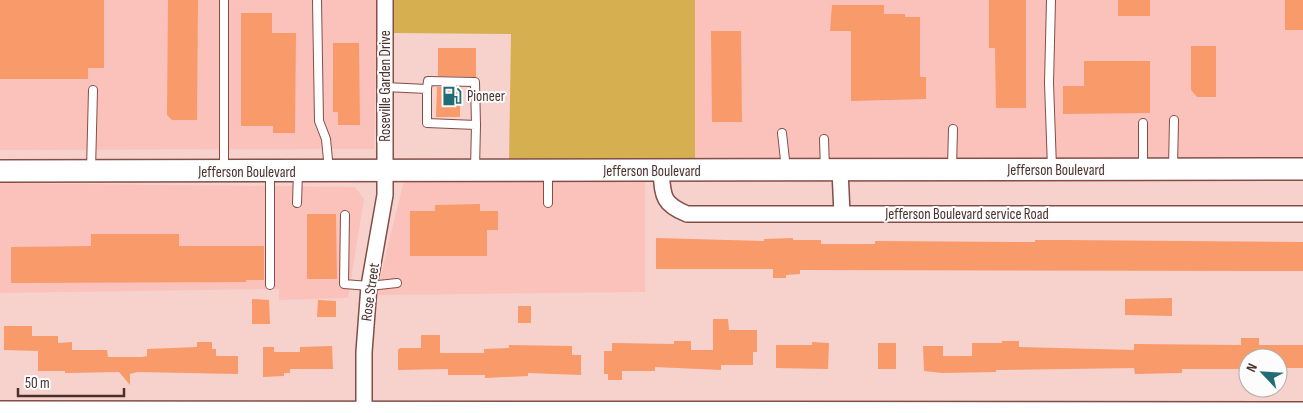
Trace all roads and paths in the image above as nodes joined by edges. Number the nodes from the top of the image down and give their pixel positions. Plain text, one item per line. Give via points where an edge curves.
1 (224, 0) edge
2 (317, 0) edge
3 (385, 0) edge
4 (1051, 0) edge
5 (385, 87) junction
6 (93, 90) dead end
7 (427, 90) junction
8 (1174, 120) dead end
9 (1143, 123) dead end
10 (476, 126) junction
11 (953, 129) dead end
12 (782, 133) dead end
13 (824, 139) dead end
14 (1173, 169) junction
15 (1303, 169) edge
16 (832, 170) junction
17 (952, 170) junction
18 (1052, 170) junction
19 (1143, 170) junction
20 (0, 171) edge
21 (548, 171) junction
22 (661, 171) junction
23 (786, 171) junction
24 (91, 172) junction
25 (224, 172) junction
26 (270, 172) junction
27 (298, 172) junction
28 (330, 172) junction
29 (384, 172) junction
30 (475, 172) junction
31 (298, 203) dead end
32 (548, 203) dead end
33 (842, 214) junction
34 (1303, 214) edge
35 (345, 215) dead end
36 (398, 283) dead end
37 (270, 285) dead end
38 (369, 286) junction
39 (0, 409) edge
40 (1303, 410) edge
41 (849, 411) edge
42 (364, 412) edge

1 - 25 lane
2 - 28 lane via 319,121 326,139
3 - 5 street, Roseville Garden Drive
4 - 18 lane
5 - 7 lane
5 - 29 street, Roseville Garden Drive
6 - 24 lane
7 - 10 lane via 427,123
7 - 10 lane via 428,81 475,82
8 - 14 lane
9 - 19 lane
10 - 30 lane
11 - 17 lane
12 - 23 lane
13 - 16 lane
14 - 15 street, Jefferson Boulevard
14 - 19 street, Jefferson Boulevard
16 - 17 street, Jefferson Boulevard
16 - 23 street, Jefferson Boulevard
16 - 33 street
17 - 18 street, Jefferson Boulevard
18 - 19 street, Jefferson Boulevard
20 - 24 street, Jefferson Boulevard
21 - 22 street, Jefferson Boulevard
21 - 30 street, Jefferson Boulevard
21 - 32 lane
22 - 23 street, Jefferson Boulevard
22 - 33 street, Jefferson Boulevard service Road via 663,193 671,208 687,214
24 - 25 street, Jefferson Boulevard
25 - 26 street, Jefferson Boulevard
26 - 27 street, Jefferson Boulevard
26 - 37 lane
27 - 28 street, Jefferson Boulevard
27 - 31 lane
28 - 29 street, Jefferson Boulevard
29 - 30 street, Jefferson Boulevard
29 - 38 street, Rose Street via 385,196
33 - 34 street, Jefferson Boulevard service Road
35 - 38 lane via 344,284
36 - 38 lane
38 - 42 street, Rose Street
39 - 42 street
40 - 41 street
41 - 42 street

